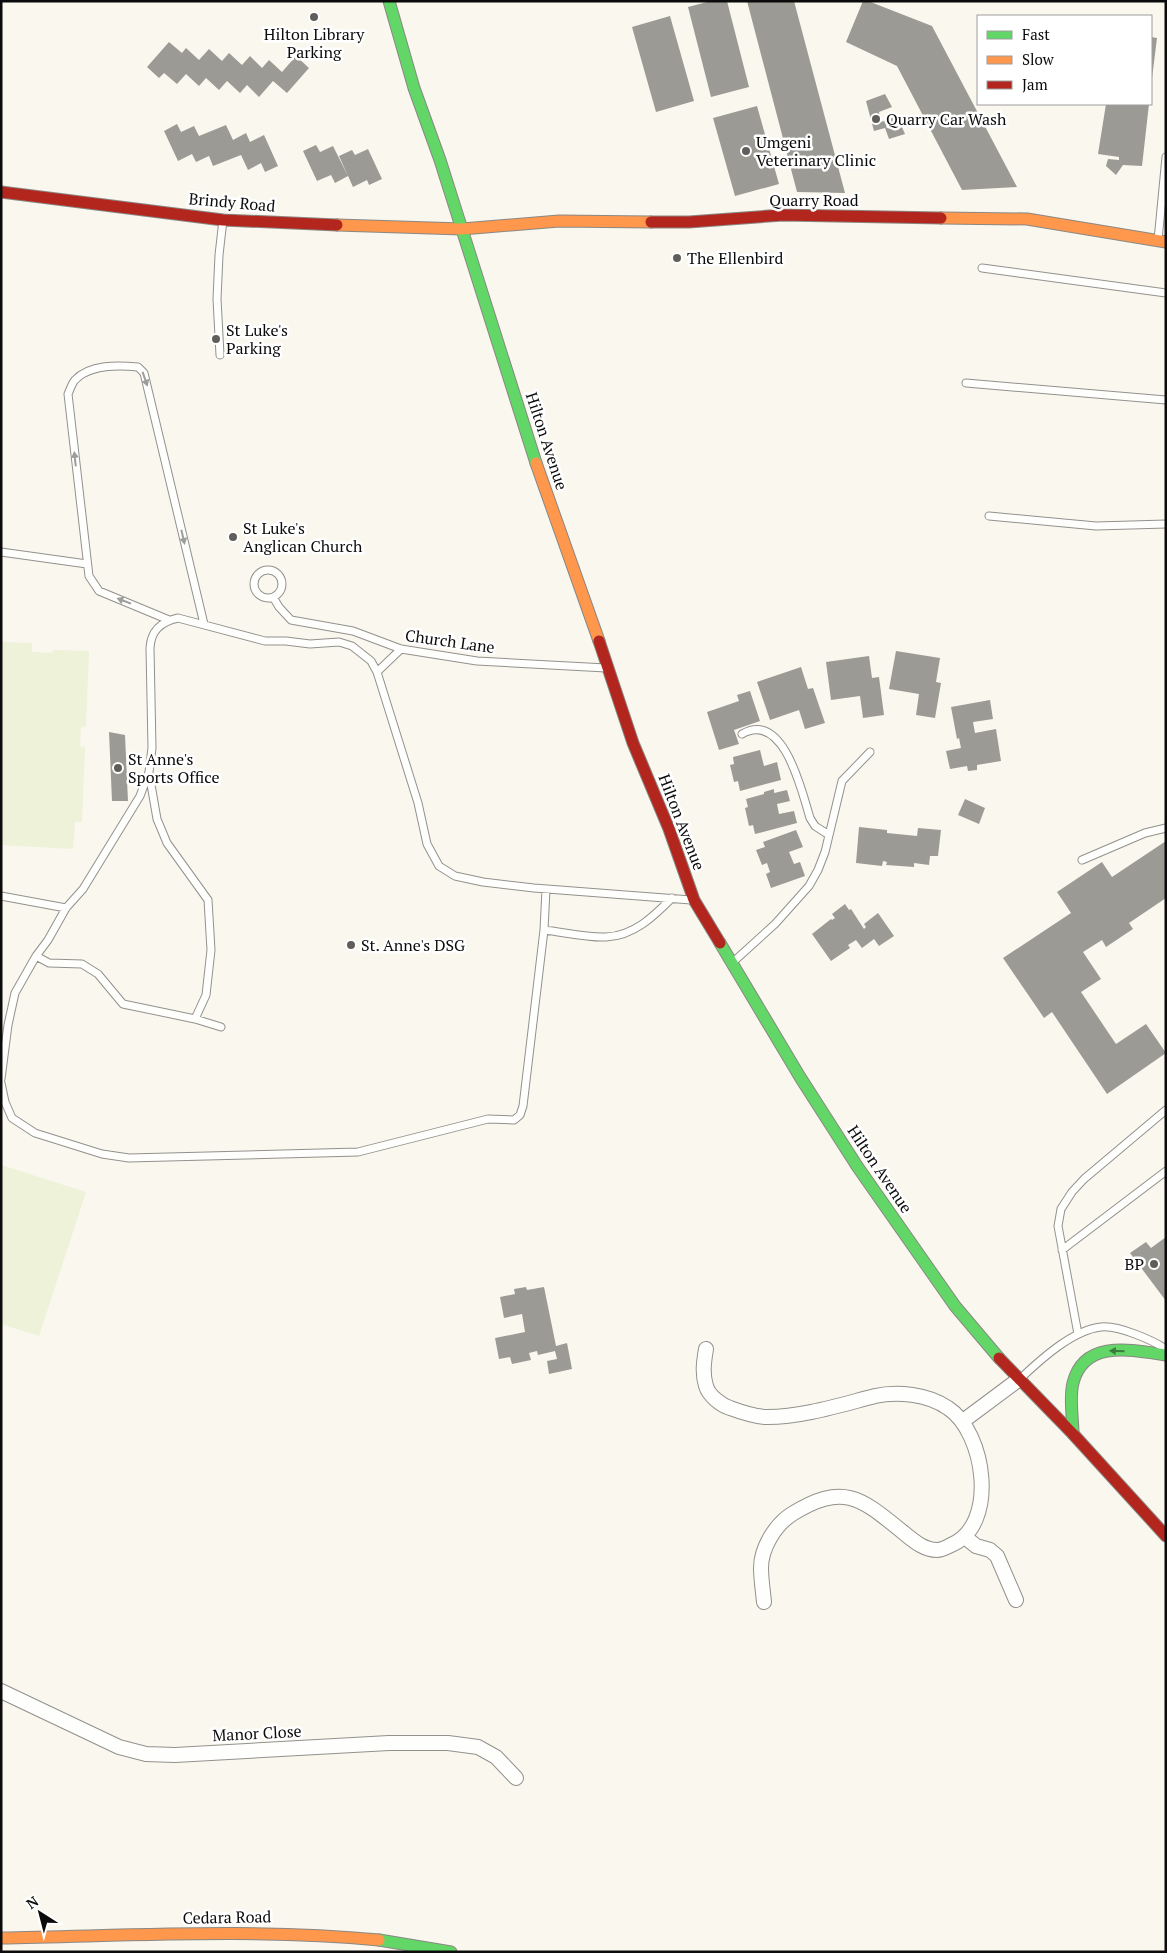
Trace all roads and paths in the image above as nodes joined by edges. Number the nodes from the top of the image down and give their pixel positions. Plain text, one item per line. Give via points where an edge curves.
1 (389, 1) edge
2 (1166, 157) edge
3 (1, 192) edge
4 (223, 220) junction
5 (462, 229) junction
6 (1162, 241) edge
7 (982, 268) dead end
8 (1166, 293) edge
9 (220, 355) dead end
10 (966, 383) dead end
11 (1166, 400) edge
12 (989, 516) dead end
13 (1166, 524) edge
14 (1, 552) edge
15 (86, 564) junction
16 (274, 597) junction
17 (169, 620) junction
18 (204, 624) junction
19 (401, 649) junction
20 (609, 668) junction
21 (377, 672) junction
22 (742, 734) dead end
23 (870, 752) dead end
24 (149, 772) junction
25 (1166, 828) edge
26 (829, 835) junction
27 (1082, 860) dead end
28 (546, 889) junction
29 (1, 896) edge
30 (672, 898) junction
31 (694, 900) junction
32 (66, 908) junction
33 (544, 930) junction
34 (36, 956) junction
35 (732, 963) junction
36 (195, 1019) junction
37 (221, 1027) dead end
38 (1, 1081) edge
39 (1166, 1110) edge
40 (1166, 1172) edge
41 (1062, 1250) junction
42 (1078, 1334) junction
43 (706, 1349) dead end
44 (1166, 1350) edge
45 (1166, 1355) edge
46 (1018, 1380) junction
47 (963, 1422) junction
48 (1073, 1434) junction
49 (1166, 1536) edge
50 (965, 1537) junction
51 (1016, 1600) dead end
52 (764, 1602) dead end
53 (1, 1690) edge
54 (516, 1778) dead end
55 (1, 1938) edge
56 (451, 1952) edge

1 - 5 street, Hilton Avenue via 414,88
2 - 6 lane
3 - 4 street, Brindy Road
4 - 5 street, Brindy Road
4 - 9 lane via 217,299
5 - 6 street, Quarry Road via 559,221 689,222 783,215 1027,219
5 - 20 street, Hilton Avenue via 539,472
7 - 8 lane
10 - 11 lane
12 - 13 lane via 1096,526
14 - 15 lane
17 -> 15 lane via 99,591 89,576
15 -> 18 lane via 68,394 74,380 85,372 113,365 138,366 144,373
16 - 16 lane via 264,597 255,588 256,578 262,571 274,571 281,579 281,589
16 - 19 lane, Church Lane via 291,620 353,631
17 - 18 lane via 178,618
17 - 24 lane via 154,630 150,639 152,748
18 - 21 lane via 265,641 339,642 352,646 371,661
19 - 20 lane, Church Lane via 477,661
19 - 21 lane
20 - 31 street, Hilton Avenue via 633,743
21 - 28 lane via 418,803 427,844 439,866 455,876
22 - 26 lane via 761,730 774,737 793,764 810,818 815,826
23 - 26 lane via 842,781
24 - 32 lane via 140,796 120,830 83,889
24 - 36 lane via 157,819 168,843 208,900 210,950 206,995
25 - 27 lane via 1145,833
26 - 35 lane via 822,861 809,886 775,924
28 - 30 lane
28 - 33 lane
29 - 32 lane
30 - 31 lane
30 - 33 lane via 651,919 622,934 607,937
31 - 35 street, Hilton Avenue
32 - 34 lane
33 - 38 lane via 523,1106 514,1120 488,1119 358,1152 130,1158 102,1154 35,1134 12,1118
34 - 36 lane via 49,963 82,964 98,974 123,1004
34 - 38 lane via 15,993
35 - 46 street, Hilton Avenue via 863,1175 955,1306
36 - 37 lane
39 - 41 lane via 1072,1192 1060,1209 1058,1226
40 - 41 lane
41 - 42 lane
42 - 44 lane via 1102,1326 1152,1340
42 - 46 lane
43 - 47 street via 703,1373 706,1388 724,1406 740,1412 766,1417 812,1412 878,1396 906,1394 948,1407
45 -> 48 street via 1108,1350 1079,1366 1073,1385
46 - 47 street
46 - 48 street, Hilton Avenue
47 - 50 street via 982,1474 982,1499 977,1518
48 - 49 street, Hilton Avenue
50 - 51 street via 997,1556
50 - 52 street via 939,1550 922,1546 853,1497 835,1495 809,1503 783,1520 767,1543 761,1567
53 - 54 street, Manor Close via 119,1747 146,1754 448,1743 478,1747 496,1757
55 - 56 street, Cedara Road via 288,1933 339,1935

